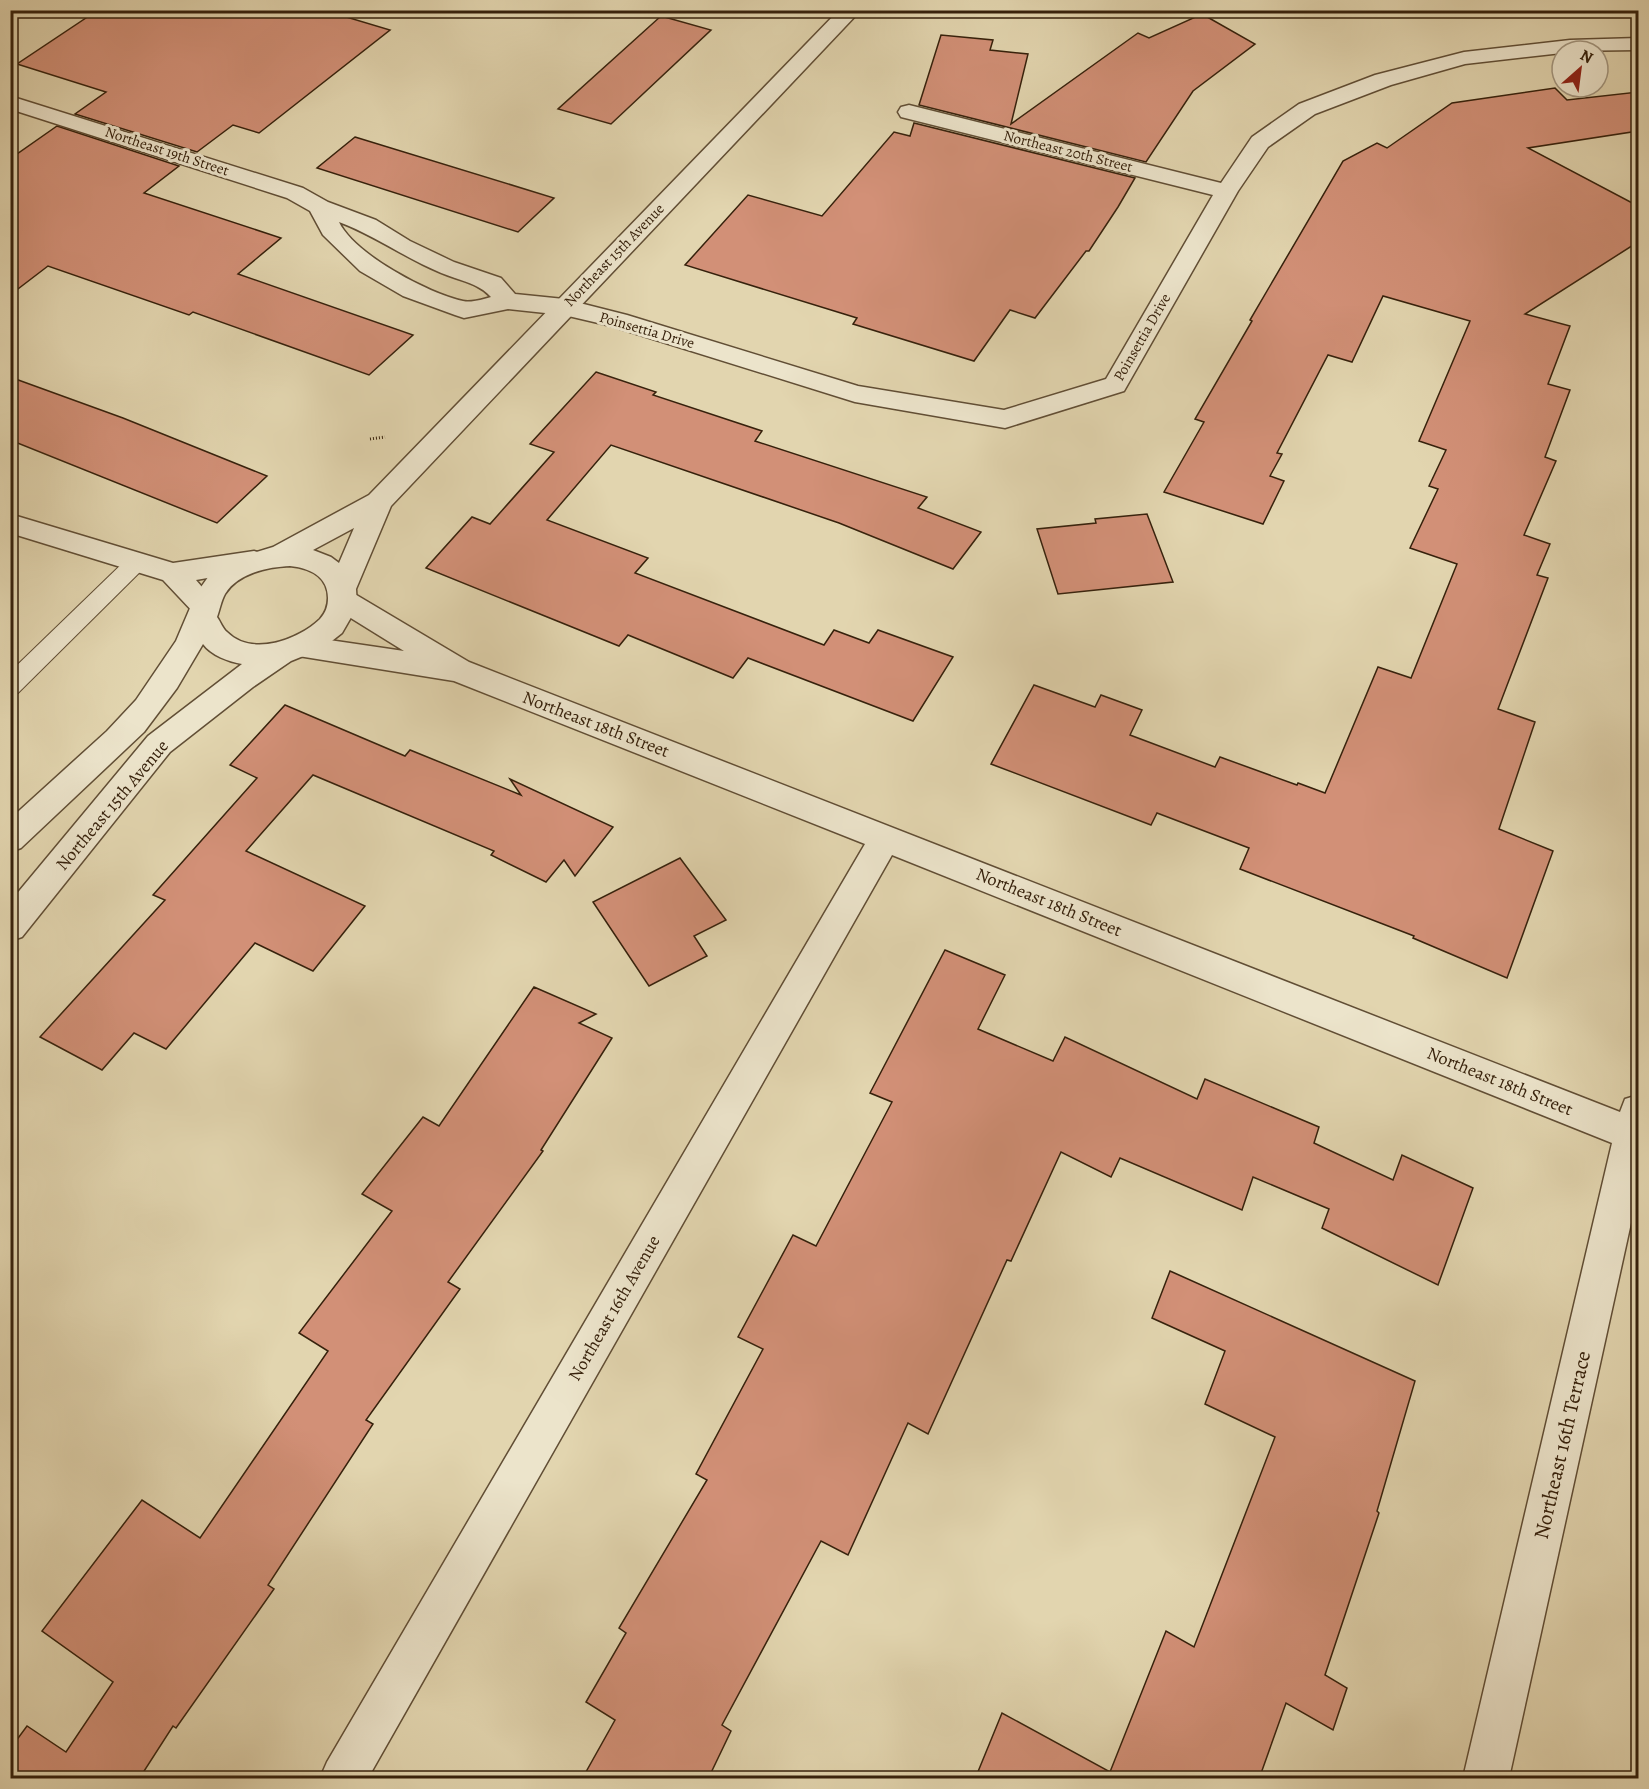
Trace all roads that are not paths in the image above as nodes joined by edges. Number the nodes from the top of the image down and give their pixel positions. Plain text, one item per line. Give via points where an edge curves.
1 (851, 10) edge
2 (1638, 44) edge
3 (10, 102) edge
4 (909, 112) dead end
5 (1227, 191) junction
6 (320, 207) junction
7 (508, 301) junction
8 (564, 307) junction
9 (379, 502) junction
10 (10, 523) edge
11 (266, 559) junction
12 (137, 562) junction
13 (173, 573) junction
14 (343, 595) junction
15 (204, 612) junction
16 (292, 650) junction
17 (458, 670) junction
18 (10, 687) edge
19 (885, 838) junction
20 (10, 839) edge
21 (10, 927) edge
22 (1637, 1127) edge
23 (343, 1779) edge
24 (1486, 1779) edge

1 - 8 street, Northeast 15th Avenue
2 - 5 street, Poinsettia Drive via 1570,46 1464,58 1383,80 1307,109 1260,142
3 - 6 street, Northeast 19th Street via 250,177 295,193
4 - 5 street, Northeast 20th Street
5 - 8 street, Poinsettia Drive via 1115,385 1005,419 855,394 618,320
6 - 7 street, Northeast 19th Street via 368,225 446,267 492,283
6 - 7 street via 331,230 368,266 412,291 464,310
7 - 8 street
8 - 9 street, Northeast 15th Avenue
9 - 11 street, Northeast 15th Avenue
9 - 14 street, Northeast 15th Avenue
10 - 12 street
11 - 13 street
11 - 14 street via 301,557 321,563 335,574
11 - 15 street via 227,575 208,594
12 - 13 street
12 - 18 lane
13 - 15 street
14 - 16 street via 337,618 322,634
14 - 17 street, Northeast 18th Street
15 - 16 street via 207,632 237,653 258,656
15 - 20 street, Northeast 15th Avenue via 153,700 127,730
16 - 17 street, Northeast 18th Street
16 - 21 street, Northeast 15th Avenue via 242,679 159,744
17 - 19 street, Northeast 18th Street
19 - 22 street, Northeast 18th Street
19 - 23 street, Northeast 16th Avenue
22 - 24 street, Northeast 16th Terrace

